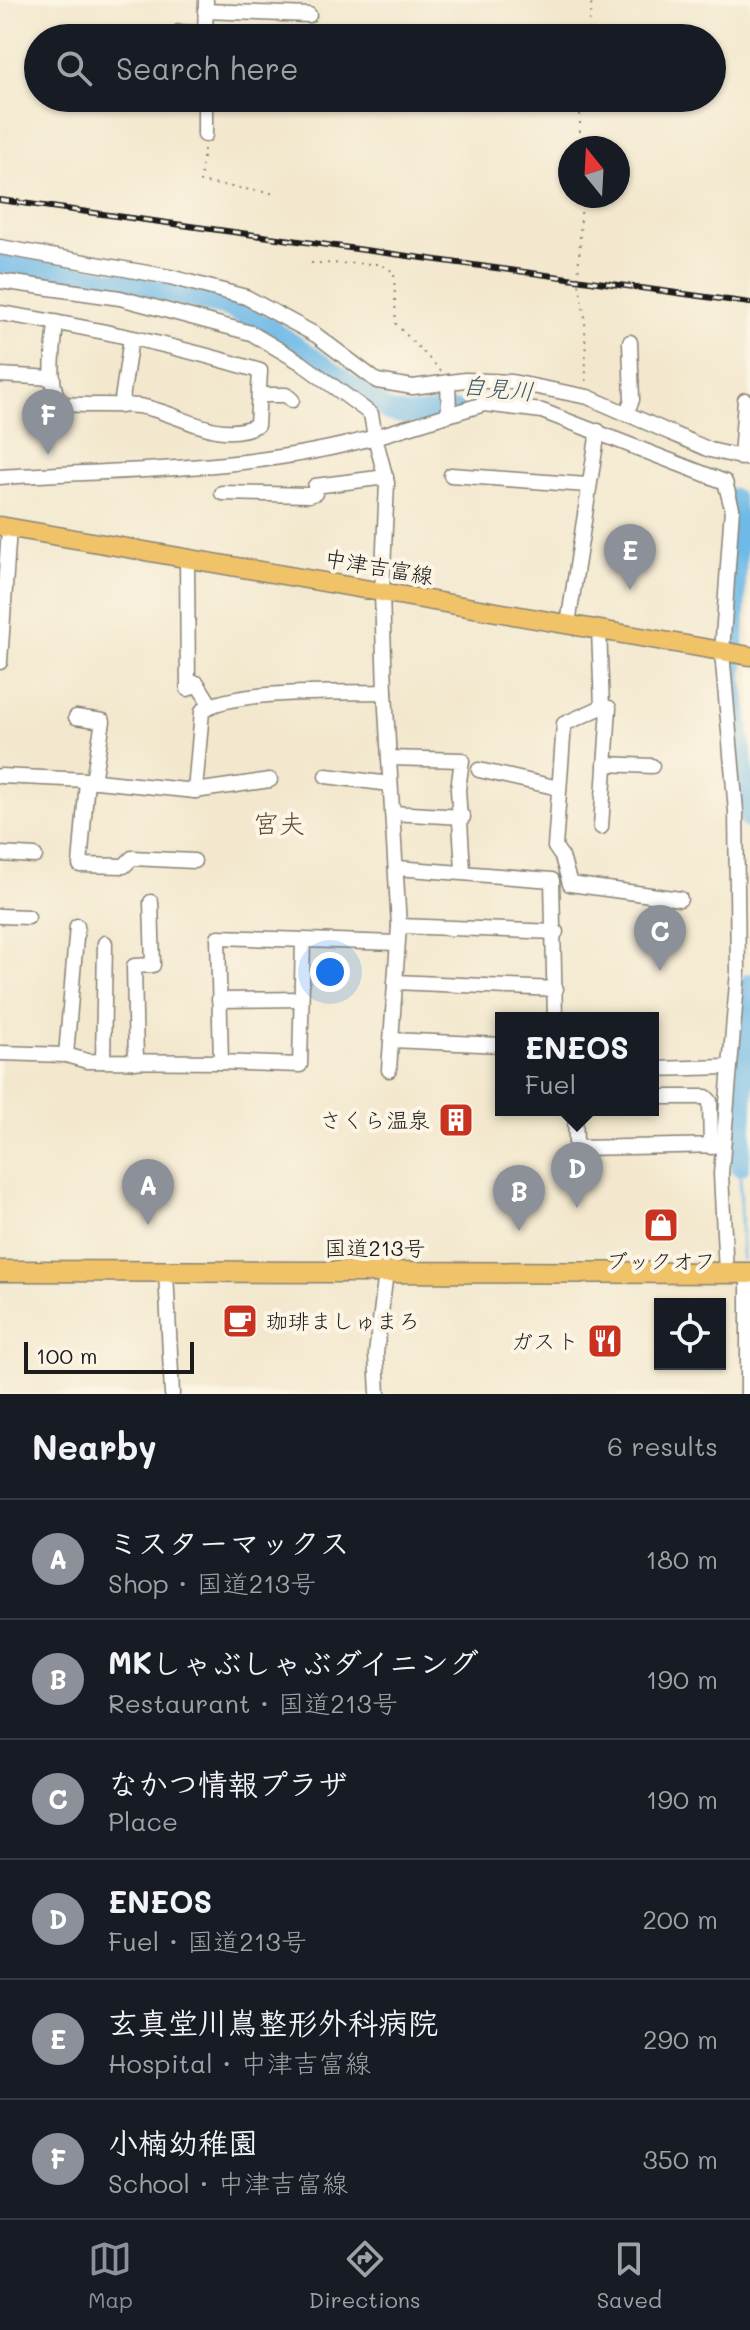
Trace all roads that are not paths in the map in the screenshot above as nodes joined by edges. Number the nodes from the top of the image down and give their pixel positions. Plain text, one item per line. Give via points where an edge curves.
1 (206, 5) edge
2 (309, 15) dead end
3 (205, 112) edge
4 (205, 135) road end
5 (0, 247) edge
6 (0, 281) edge
7 (0, 313) edge
8 (56, 322) junction
9 (131, 338) junction
10 (630, 342) dead end
11 (0, 375) edge
12 (53, 378) junction
13 (448, 382) junction
14 (260, 395) junction
15 (292, 400) dead end
16 (745, 400) dead end
17 (121, 406) junction
18 (449, 413) junction
19 (626, 414) junction
20 (598, 431) junction
21 (375, 437) junction
22 (746, 458) edge
23 (451, 475) dead end
24 (0, 477) edge
25 (386, 477) junction
26 (587, 485) junction
27 (222, 493) dead end
28 (4, 527) edge
29 (187, 558) junction
30 (382, 592) junction
31 (568, 624) junction
32 (599, 630) junction
33 (722, 652) junction
34 (750, 656) edge
35 (0, 662) edge
36 (385, 692) junction
37 (210, 704) junction
38 (602, 707) junction
39 (76, 717) dead end
40 (389, 758) junction
41 (605, 764) junction
42 (652, 766) dead end
43 (479, 770) dead end
44 (0, 776) edge
45 (326, 776) dead end
46 (90, 780) junction
47 (270, 780) dead end
48 (390, 784) junction
49 (559, 788) junction
50 (195, 791) junction
51 (392, 813) junction
52 (463, 817) junction
53 (601, 827) dead end
54 (0, 854) edge
55 (35, 856) dead end
56 (194, 861) dead end
57 (397, 868) junction
58 (463, 870) junction
59 (680, 899) dead end
60 (151, 902) dead end
61 (0, 916) edge
62 (28, 917) dead end
63 (77, 926) dead end
64 (399, 926) junction
65 (556, 932) junction
66 (303, 940) junction
67 (105, 943) dead end
68 (397, 943) junction
69 (395, 982) junction
70 (556, 989) junction
71 (301, 999) junction
72 (219, 1000) junction
73 (555, 1012) edge
74 (391, 1040) junction
75 (495, 1045) edge
76 (0, 1053) edge
77 (66, 1055) junction
78 (103, 1061) junction
79 (136, 1062) junction
80 (221, 1062) junction
81 (729, 1067) junction
82 (659, 1069) edge
83 (389, 1070) dead end
84 (659, 1097) edge
85 (575, 1116) edge
86 (717, 1146) junction
87 (0, 1271) edge
88 (166, 1272) junction
89 (386, 1272) junction
90 (726, 1273) junction
91 (749, 1273) edge
92 (172, 1394) edge
93 (378, 1394) edge
94 (748, 1394) edge

1 - 2 street
3 - 4 street
5 - 13 street via 170,277 246,297 316,335 377,381 413,387
6 - 21 street via 120,298 251,333 371,414
7 - 8 street
8 - 9 street
8 - 12 street
9 - 14 street via 260,371
9 - 17 street
10 - 19 street via 632,400
11 - 12 street
12 - 17 street via 63,404
13 - 18 street
13 - 19 street via 512,382 588,397
14 - 15 street via 286,395
14 - 17 street via 257,425 215,432 165,412
16 - 22 street
18 - 20 street via 484,404 542,411
18 - 21 street
19 - 22 street via 710,450
20 - 26 street
20 - 33 street via 725,482 732,508
21 - 24 street via 190,466
21 - 25 street
23 - 26 street
25 - 27 street via 315,486 309,495
25 - 30 street
26 - 31 street
28 - 29 main road, 中津吉富線
28 - 35 street
29 - 30 main road, 中津吉富線
29 - 37 street via 188,689 197,683
30 - 31 main road, 中津吉富線
30 - 36 street
31 - 32 main road, 中津吉富線
32 - 33 main road, 中津吉富線
32 - 38 street
33 - 34 main road, 中津吉富線
33 - 81 street via 736,811 738,971
36 - 37 street via 236,698
36 - 40 street
37 - 50 street via 202,711
38 - 41 street via 609,708
38 - 49 street via 564,724
39 - 46 street via 103,721
40 - 48 street
40 - 52 street via 462,760 458,789
41 - 42 street
41 - 53 street
43 - 49 street
44 - 46 street
45 - 48 street
46 - 50 street
46 - 56 street via 80,865 124,866 132,858
47 - 50 street
48 - 51 street
49 - 59 street via 555,847 570,884
51 - 52 street
51 - 57 street
52 - 58 street
54 - 55 street
57 - 58 street
57 - 64 street
58 - 65 street via 552,880
60 - 79 street via 153,965 134,966
61 - 62 street
63 - 77 street
64 - 65 street
64 - 68 street
65 - 70 street
66 - 68 street
66 - 71 street
66 - 72 street via 218,937
67 - 78 street
68 - 69 street
69 - 70 street
69 - 74 street
70 - 73 street
71 - 72 street
71 - 80 street via 300,1065
72 - 80 street
74 - 75 street
74 - 83 street
76 - 77 street
77 - 78 street
78 - 79 street
79 - 80 street
81 - 82 street
81 - 86 street
84 - 86 street via 706,1097
85 - 86 street via 576,1144 581,1148
86 - 90 street
87 - 88 highway, 国道213号
88 - 89 highway, 国道213号
88 - 92 street
89 - 90 highway, 国道213号
89 - 93 street via 376,1354
90 - 91 highway, 国道213号
91 - 94 street

